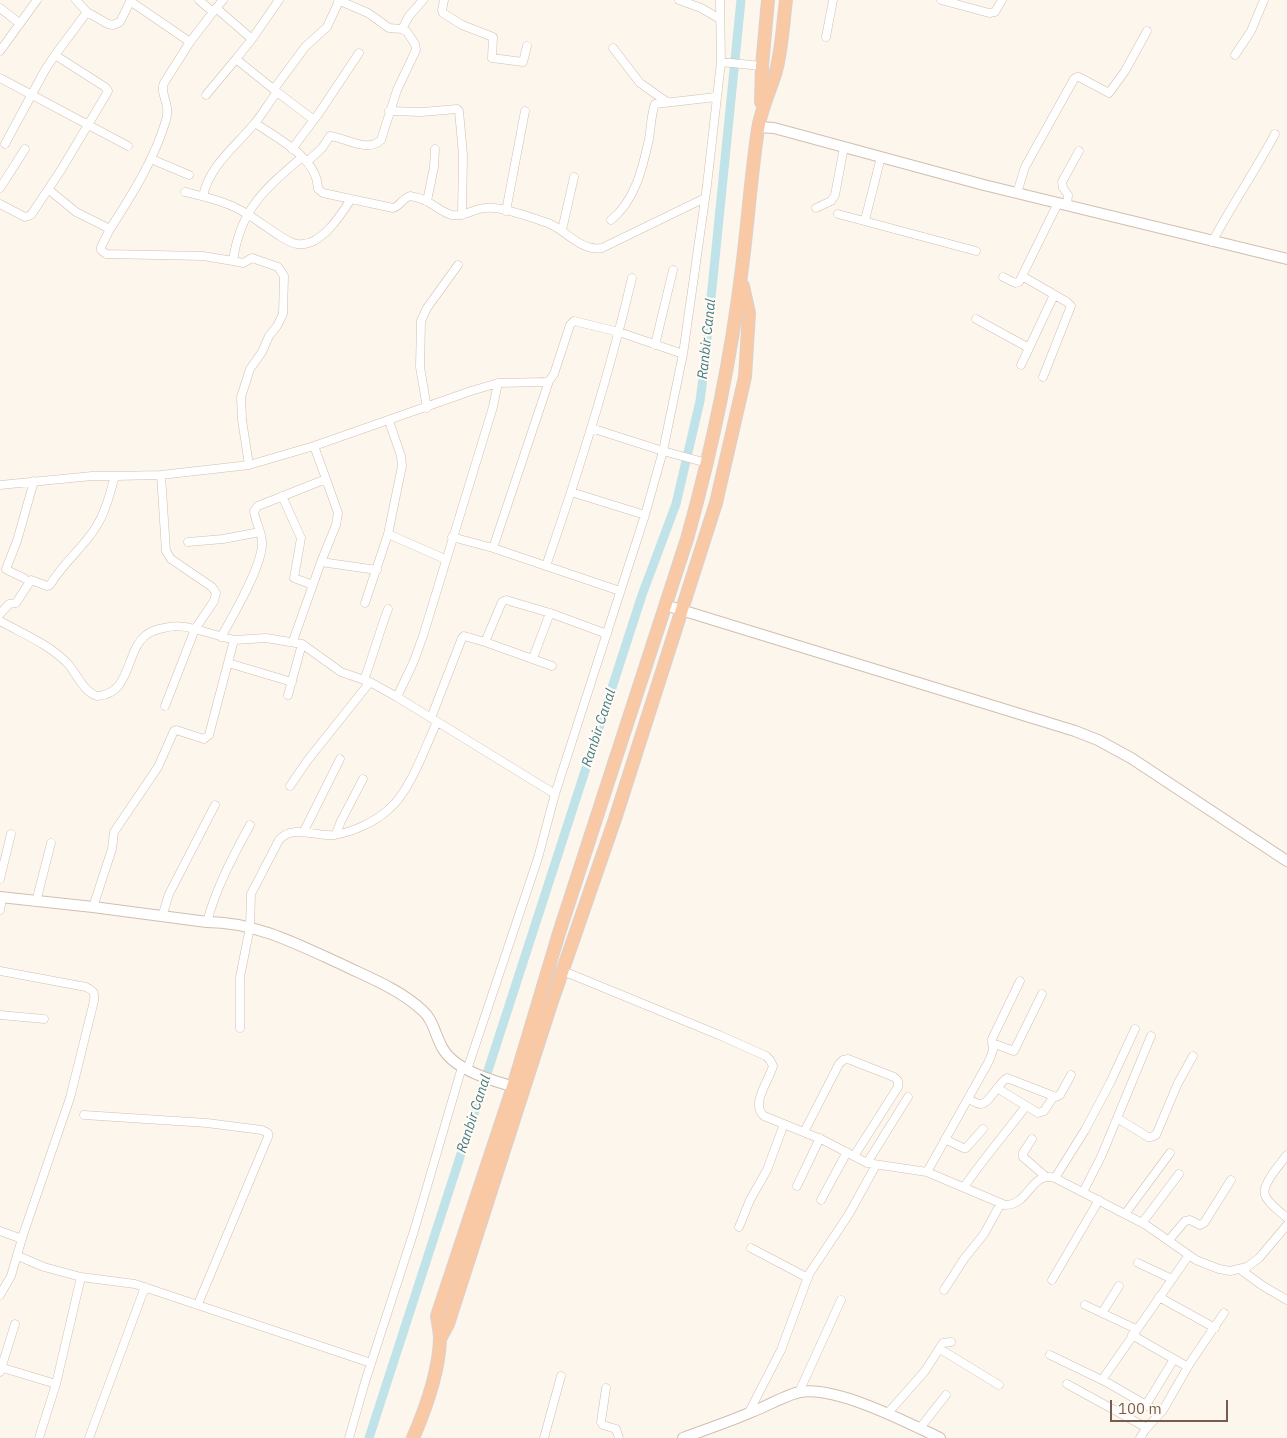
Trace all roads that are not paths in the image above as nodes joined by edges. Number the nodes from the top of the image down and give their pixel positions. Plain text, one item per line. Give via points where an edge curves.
1 (37, 0) edge
2 (76, 0) edge
3 (198, 0) edge
4 (223, 0) edge
5 (279, 0) edge
6 (338, 0) edge
7 (423, 0) edge
8 (444, 0) edge
9 (679, 0) edge
10 (720, 0) edge
11 (768, 0) edge
12 (786, 0) edge
13 (833, 0) edge
14 (941, 0) edge
15 (1002, 0) edge
16 (1264, 0) edge
17 (130, 1) edge
18 (959, 3) edge
19 (0, 8) edge
20 (214, 10) junction
21 (87, 12) junction
22 (720, 19) junction
23 (19, 23) junction
24 (402, 29) junction
25 (1147, 31) dead end
26 (826, 37) dead end
27 (252, 39) junction
28 (190, 42) junction
29 (527, 46) dead end
30 (613, 48) dead end
31 (0, 51) edge
32 (359, 53) dead end
33 (55, 55) junction
34 (1235, 55) dead end
35 (236, 59) junction
36 (725, 63) junction
37 (762, 66) junction
38 (0, 78) edge
39 (275, 90) junction
40 (206, 94) dead end
41 (32, 95) junction
42 (716, 97) junction
43 (667, 102) junction
44 (389, 111) junction
45 (525, 111) dead end
46 (761, 112) junction
47 (314, 120) junction
48 (255, 123) junction
49 (88, 124) junction
50 (758, 127) junction
51 (1275, 134) dead end
52 (5, 144) dead end
53 (128, 146) dead end
54 (844, 147) junction
55 (25, 149) dead end
56 (292, 149) junction
57 (435, 149) dead end
58 (1079, 151) dead end
59 (881, 157) junction
60 (151, 159) junction
61 (304, 159) junction
62 (189, 175) dead end
63 (574, 177) dead end
64 (1018, 187) junction
65 (0, 188) edge
66 (48, 189) junction
67 (185, 192) dead end
68 (203, 196) junction
69 (705, 198) junction
70 (351, 199) junction
71 (426, 201) junction
72 (1065, 201) junction
73 (0, 204) edge
74 (816, 208) dead end
75 (506, 211) junction
76 (247, 214) junction
77 (838, 214) dead end
78 (462, 215) junction
79 (611, 220) dead end
80 (865, 220) junction
81 (110, 229) junction
82 (562, 230) junction
83 (1212, 242) junction
84 (976, 250) dead end
85 (1287, 259) edge
86 (233, 261) junction
87 (458, 265) dead end
88 (673, 270) dead end
89 (742, 275) junction
90 (1022, 276) junction
91 (1003, 277) dead end
92 (632, 278) dead end
93 (1054, 294) junction
94 (976, 319) dead end
95 (619, 332) junction
96 (655, 345) junction
97 (1029, 348) junction
98 (683, 354) junction
99 (1021, 365) dead end
100 (1043, 377) dead end
101 (549, 381) junction
102 (498, 383) junction
103 (427, 408) junction
104 (389, 421) junction
105 (591, 428) junction
106 (314, 446) junction
107 (663, 451) junction
108 (701, 462) junction
109 (249, 465) junction
110 (161, 475) junction
111 (115, 476) junction
112 (326, 478) junction
113 (34, 481) junction
114 (0, 485) edge
115 (571, 492) junction
116 (282, 496) junction
117 (645, 515) junction
118 (260, 532) junction
119 (388, 534) junction
120 (452, 537) junction
121 (188, 542) dead end
122 (493, 548) junction
123 (445, 559) junction
124 (321, 562) junction
125 (546, 566) junction
126 (377, 570) junction
127 (24, 578) dead end
128 (313, 585) junction
129 (620, 591) junction
130 (365, 603) dead end
131 (665, 605) junction
132 (388, 609) dead end
133 (682, 610) junction
134 (550, 613) junction
135 (0, 614) edge
136 (0, 622) edge
137 (195, 630) junction
138 (607, 634) junction
139 (221, 637) junction
140 (234, 640) junction
141 (293, 641) junction
142 (485, 642) junction
143 (302, 644) junction
144 (533, 658) junction
145 (228, 663) junction
146 (552, 666) dead end
147 (367, 681) junction
148 (292, 682) junction
149 (288, 695) dead end
150 (397, 697) junction
151 (165, 706) dead end
152 (434, 720) junction
153 (340, 759) dead end
154 (363, 779) dead end
155 (290, 786) dead end
156 (555, 794) junction
157 (215, 805) dead end
158 (250, 825) dead end
159 (304, 831) junction
160 (11, 834) dead end
161 (336, 834) junction
162 (51, 843) dead end
163 (1287, 861) edge
164 (0, 879) edge
165 (1, 898) edge
166 (36, 902) junction
167 (93, 907) junction
168 (0, 910) edge
169 (162, 917) junction
170 (207, 922) junction
171 (250, 927) junction
172 (0, 971) edge
173 (563, 971) junction
174 (1020, 982) dead end
175 (1042, 994) dead end
176 (0, 1015) edge
177 (44, 1019) dead end
178 (240, 1028) dead end
179 (1135, 1029) dead end
180 (1151, 1036) dead end
181 (992, 1044) junction
182 (1193, 1056) dead end
183 (464, 1068) junction
184 (1071, 1075) dead end
185 (519, 1088) junction
186 (997, 1088) junction
187 (1054, 1096) junction
188 (908, 1097) dead end
189 (969, 1099) junction
190 (1026, 1106) junction
191 (84, 1115) dead end
192 (1117, 1118) junction
193 (784, 1124) junction
194 (983, 1129) dead end
195 (804, 1132) junction
196 (820, 1138) junction
197 (945, 1139) junction
198 (1032, 1139) dead end
199 (1170, 1153) dead end
200 (851, 1154) junction
201 (1287, 1155) edge
202 (868, 1163) junction
203 (876, 1165) junction
204 (927, 1172) junction
205 (1179, 1174) dead end
206 (1045, 1176) junction
207 (1055, 1178) junction
208 (1231, 1180) dead end
209 (797, 1186) dead end
210 (964, 1188) junction
211 (1083, 1192) junction
212 (821, 1200) dead end
213 (1098, 1200) junction
214 (1001, 1203) junction
215 (1125, 1214) junction
216 (1287, 1218) edge
217 (1142, 1223) junction
218 (1287, 1225) edge
219 (739, 1227) dead end
220 (0, 1231) edge
221 (22, 1240) junction
222 (1169, 1240) junction
223 (751, 1248) dead end
224 (1189, 1255) junction
225 (18, 1256) junction
226 (1138, 1263) dead end
227 (1241, 1270) junction
228 (81, 1277) junction
229 (808, 1278) junction
230 (1172, 1279) junction
231 (1052, 1280) dead end
232 (1119, 1286) dead end
233 (145, 1287) junction
234 (944, 1290) dead end
235 (0, 1295) edge
236 (1159, 1297) junction
237 (842, 1300) dead end
238 (1287, 1300) edge
239 (198, 1304) junction
240 (1085, 1305) dead end
241 (1102, 1313) junction
242 (1224, 1313) dead end
243 (15, 1324) dead end
244 (1214, 1328) junction
245 (1134, 1332) junction
246 (951, 1342) dead end
247 (940, 1349) junction
248 (1050, 1354) dead end
249 (1174, 1359) junction
250 (371, 1363) junction
251 (1188, 1367) junction
252 (0, 1369) edge
253 (560, 1376) dead end
254 (1102, 1380) junction
255 (56, 1384) junction
256 (1067, 1384) dead end
257 (999, 1385) dead end
258 (606, 1388) dead end
259 (800, 1392) junction
260 (946, 1395) dead end
261 (1146, 1405) junction
262 (1160, 1413) junction
263 (748, 1414) junction
264 (887, 1414) junction
265 (920, 1428) junction
266 (1147, 1428) junction
267 (415, 1437) edge
268 (39, 1438) edge
269 (89, 1438) edge
270 (349, 1438) edge
271 (544, 1438) edge
272 (619, 1438) edge
273 (683, 1438) edge
274 (940, 1438) edge
275 (1140, 1438) edge

1 - 23 street
2 - 21 street
3 - 20 street
4 - 20 street
5 - 27 street
6 - 24 street via 368,13 389,28
6 - 39 street via 327,27 304,47
7 - 24 street
8 - 29 street via 443,13 462,25 493,37 492,58 523,62
9 - 22 street
10 - 22 street
11 - 37 highway
12 - 46 highway via 778,61
13 - 26 street
14 - 18 street
15 - 18 street via 993,13
16 - 34 street via 1251,31
17 - 21 street via 120,22 113,25
17 - 28 street
19 - 23 street
20 - 27 street
20 - 28 street
21 - 33 street
22 - 36 street
23 - 31 street
24 - 44 street via 410,35 416,47
25 - 64 street via 1109,93 1075,77 1042,134
27 - 35 street
28 - 60 street via 163,86 168,113
30 - 43 street via 640,83
32 - 47 street
33 - 41 street
33 - 49 street via 108,91
35 - 39 street
35 - 40 street
36 - 37 street
36 - 42 street
37 - 46 highway
38 - 41 street
39 - 47 street
39 - 48 street
41 - 49 street
41 - 52 street
42 - 43 street
42 - 69 street
43 - 79 street via 654,106 642,167 633,192
44 - 61 street via 377,144 354,144 330,136 322,148
44 - 78 street via 459,111 463,155
45 - 75 street
46 - 50 highway
47 - 56 street
48 - 56 street
48 - 68 street via 214,170
49 - 53 street
49 - 66 street
50 - 54 street via 774,128
50 - 89 highway
51 - 83 street
54 - 59 street
54 - 74 street via 836,195
55 - 65 street
56 - 61 street
57 - 71 street
58 - 72 street via 1062,182
59 - 64 street
59 - 80 street
60 - 62 street
60 - 81 street
61 - 70 street via 318,178 321,192
61 - 76 street via 269,185
63 - 82 street
64 - 72 street
66 - 73 street via 29,216
66 - 81 street via 76,212
67 - 68 street
68 - 76 street
69 - 82 street via 602,248 589,248
69 - 98 street
70 - 71 street via 393,208 410,196
70 - 76 street via 334,224 318,238 304,244 291,242
71 - 78 street via 448,214
72 - 83 street
72 - 90 street
75 - 78 street via 485,208
75 - 82 street
76 - 86 street via 236,239
77 - 80 street
80 - 84 street
81 - 86 street via 101,247 106,254 203,256
83 - 85 street
86 - 109 street via 243,262 252,258 278,267 284,276 282,314 250,369 241,398
87 - 103 street via 423,314 421,369
88 - 96 street
89 - 108 highway via 720,401
89 - 133 highway via 749,313 744,376 716,503
90 - 91 street via 1016,283
90 - 93 street
92 - 95 street
93 - 97 street
93 - 100 street via 1069,303 1071,308
94 - 97 street
95 - 96 street
95 - 101 street via 572,322
95 - 105 street
96 - 98 street
97 - 99 street
98 - 107 street
101 - 102 street
101 - 122 street
102 - 103 street
102 - 120 street
103 - 104 street
104 - 106 street
104 - 119 street via 402,466
105 - 107 street
105 - 115 street
106 - 109 street
106 - 112 street
107 - 108 street
107 - 117 street
108 - 131 highway via 687,538
109 - 110 street
110 - 111 street
110 - 137 street via 166,551 171,559 216,593
111 - 113 street
111 - 135 street via 96,526 50,585 31,580 16,603 9,604
112 - 116 street
112 - 124 street via 338,513
113 - 114 street
113 - 127 street via 6,569
115 - 117 street
115 - 125 street
116 - 118 street via 255,508
116 - 128 street via 301,538 294,578
117 - 129 street
118 - 121 street
118 - 139 street via 262,546 256,568
119 - 123 street
119 - 126 street
120 - 122 street
120 - 123 street
122 - 125 street
123 - 150 street via 414,662
124 - 126 street
124 - 128 street
125 - 129 street
126 - 130 street
128 - 141 street
129 - 138 street
131 - 133 street
131 - 185 highway via 559,933
132 - 147 street via 378,633
133 - 163 street via 1098,740 1131,758
133 - 173 highway
134 - 138 street
134 - 142 street via 504,600
134 - 144 street
136 - 137 street via 45,646 68,664 89,691 97,696 109,694 118,686 144,635 179,626
137 - 139 street
137 - 151 street
138 - 156 street
139 - 140 street
140 - 141 street via 266,638
140 - 145 street
141 - 143 street
142 - 144 street
142 - 152 street via 462,638
143 - 147 street via 335,668
143 - 148 street
144 - 146 street
145 - 148 street
145 - 167 street via 209,736 204,739 176,730 172,732 158,767 114,832 112,849
147 - 150 street
147 - 155 street
148 - 149 street
150 - 152 street
152 - 156 street
152 - 161 street via 409,782 394,805 371,823
153 - 159 street
154 - 161 street
156 - 183 street via 538,858
157 - 169 street via 170,894
158 - 170 street via 221,881
159 - 161 street
159 - 171 street via 285,835 279,840 251,894
160 - 164 street
162 - 166 street
165 - 166 street
165 - 168 street
166 - 167 street
167 - 169 street
169 - 170 street
170 - 171 street
171 - 178 street via 240,976
171 - 183 street via 286,939 379,982 413,1002 428,1015 444,1050
172 - 221 street via 86,987 95,995 70,1098
173 - 185 highway
173 - 193 street via 766,1056 773,1066 758,1109 764,1116
174 - 181 street
175 - 181 street via 1014,1051
176 - 177 street
179 - 207 street via 1085,1130
180 - 192 street
181 - 189 street via 989,1061
182 - 192 street via 1156,1135 1148,1137
183 - 185 street
183 - 250 street
184 - 187 street via 1060,1095
185 - 267 highway via 448,1324 440,1339 433,1378
186 - 187 street via 1002,1080 1010,1078
186 - 189 street via 982,1104
186 - 190 street
187 - 190 street via 1042,1113
188 - 202 street
189 - 197 street
190 - 210 street
191 - 239 street via 207,1123 268,1133
192 - 211 street
193 - 195 street
193 - 219 street
194 - 197 street via 965,1149
195 - 196 street
195 - 200 street via 843,1060 848,1059 894,1078 898,1086
196 - 200 street
196 - 209 street
197 - 204 street
198 - 206 street via 1022,1153 1023,1157
199 - 215 street
200 - 202 street
200 - 212 street
201 - 216 street via 1264,1191 1267,1199
202 - 203 street
203 - 204 street
203 - 229 street
204 - 210 street
205 - 217 street
206 - 207 street
206 - 214 street via 1016,1203
207 - 211 street
208 - 222 street via 1204,1223 1186,1221
210 - 214 street
211 - 213 street
213 - 215 street
213 - 231 street
214 - 234 street via 984,1234
215 - 217 street
217 - 222 street
218 - 227 street via 1253,1264
220 - 221 street
221 - 225 street
222 - 224 street
223 - 229 street
224 - 227 street via 1207,1266
224 - 230 street
225 - 228 street
225 - 235 street
226 - 230 street
227 - 238 street
228 - 233 street
228 - 255 street
229 - 263 street via 781,1350
230 - 236 street
232 - 241 street
233 - 239 street
233 - 269 street
236 - 244 street
236 - 245 street
237 - 259 street
239 - 250 street
240 - 241 street
241 - 245 street
242 - 244 street
243 - 252 street
244 - 251 street
245 - 249 street
245 - 254 street
246 - 247 street via 944,1342
247 - 257 street
247 - 264 street
248 - 254 street
249 - 251 street
249 - 261 street
250 - 270 street
251 - 262 street
252 - 255 street
253 - 271 street
254 - 261 street
255 - 268 street
256 - 266 street
258 - 272 street via 601,1422 616,1429
259 - 263 street
259 - 264 street via 836,1394
260 - 265 street
261 - 262 street
262 - 266 street
263 - 273 street
264 - 265 street
265 - 274 street
266 - 275 street

